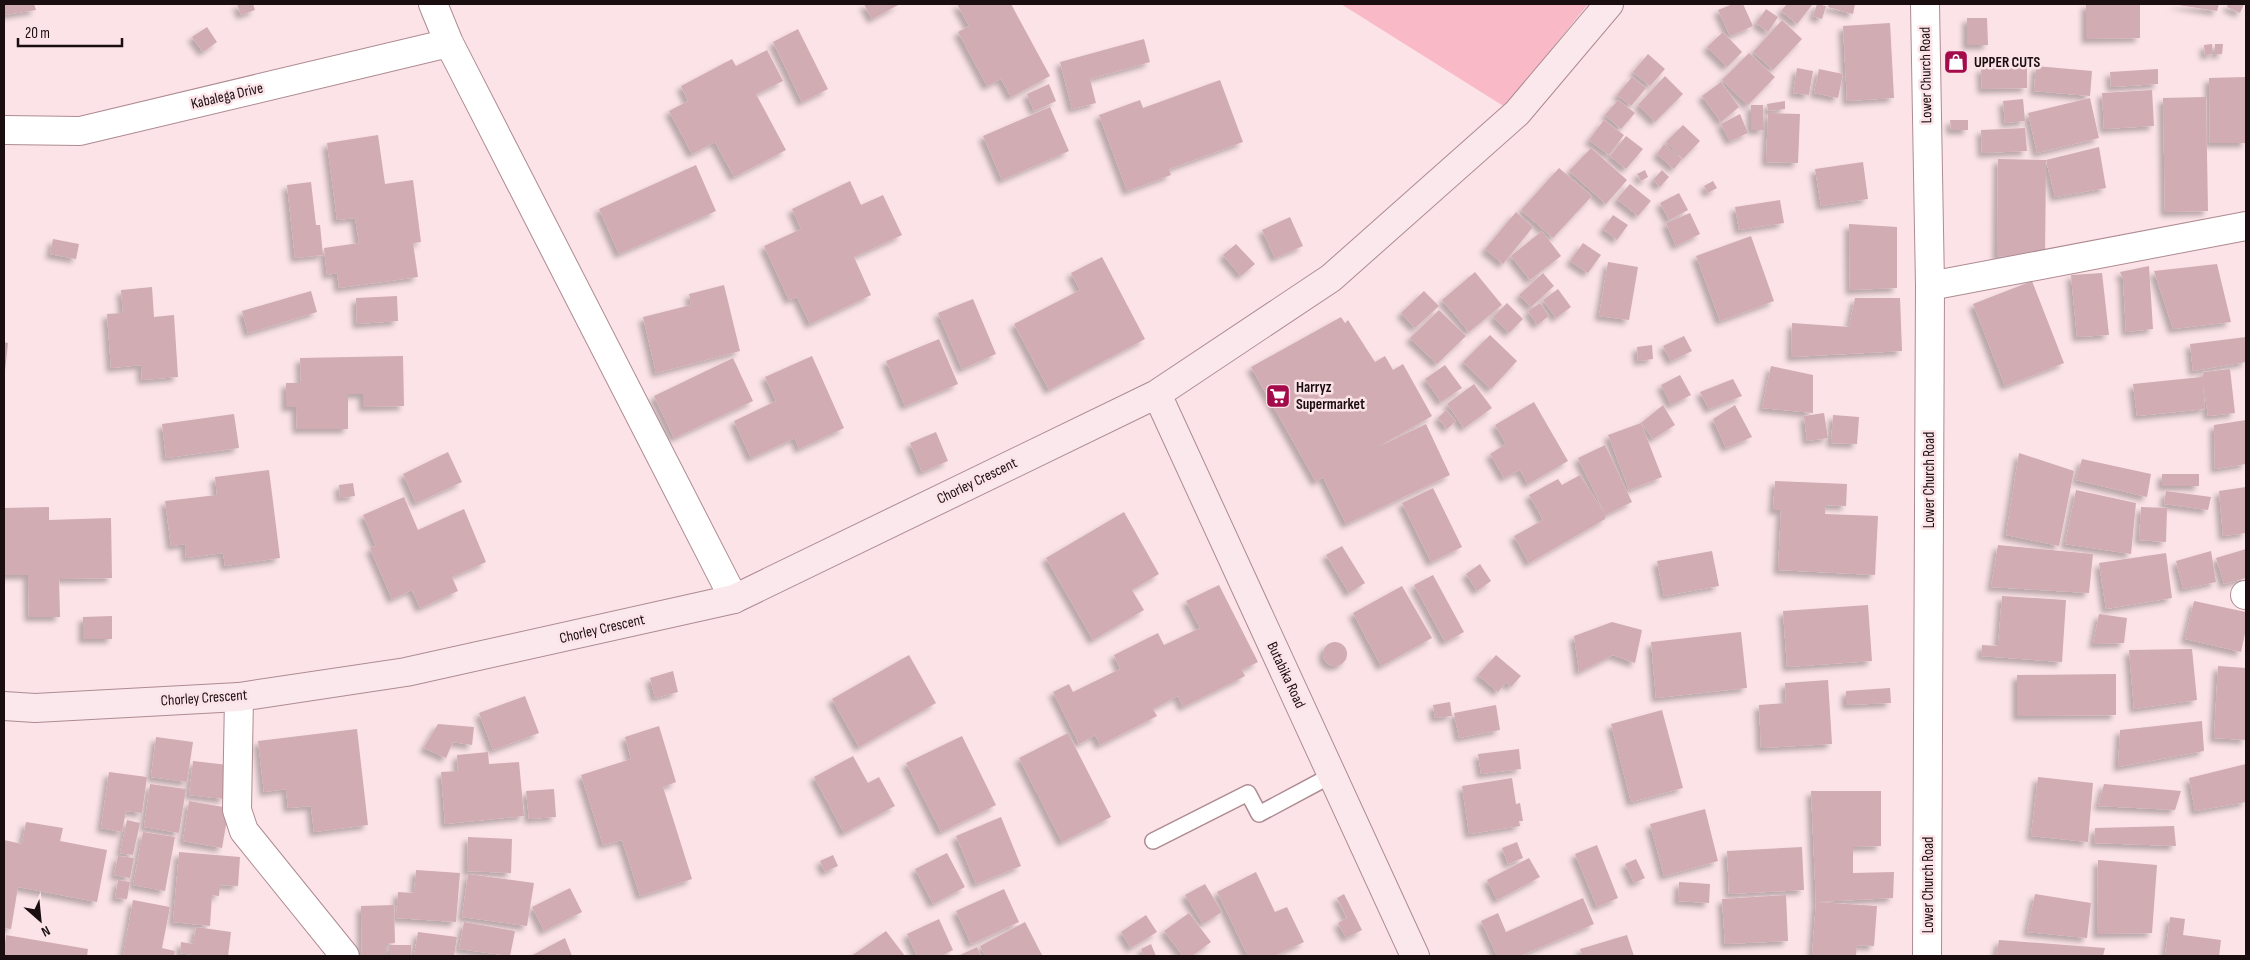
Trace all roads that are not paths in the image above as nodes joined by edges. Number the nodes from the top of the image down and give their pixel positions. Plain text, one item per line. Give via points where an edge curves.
1 (433, 4) edge
2 (1609, 4) edge
3 (1925, 4) edge
4 (449, 43) junction
5 (4, 130) edge
6 (2246, 226) edge
7 (1930, 286) junction
8 (1157, 394) junction
9 (734, 599) junction
10 (239, 697) junction
11 (4, 706) edge
12 (1332, 775) junction
13 (1154, 841) dead end
14 (345, 956) edge
15 (1415, 956) edge
16 (1927, 956) edge

1 - 4 street
2 - 8 main road, Chorley Crescent via 1517,113 1330,278
3 - 7 street, Lower Church Road
4 - 5 street, Kabalega Drive via 80,131
4 - 9 street
6 - 7 street
7 - 16 street, Lower Church Road
8 - 9 main road, Chorley Crescent
8 - 12 main road, Butabika Road
9 - 10 main road, Chorley Crescent via 406,672
10 - 11 main road, Chorley Crescent via 35,708
10 - 14 street via 237,810 244,831
12 - 13 lane via 1259,814 1248,793
12 - 15 main road, Butabika Road

